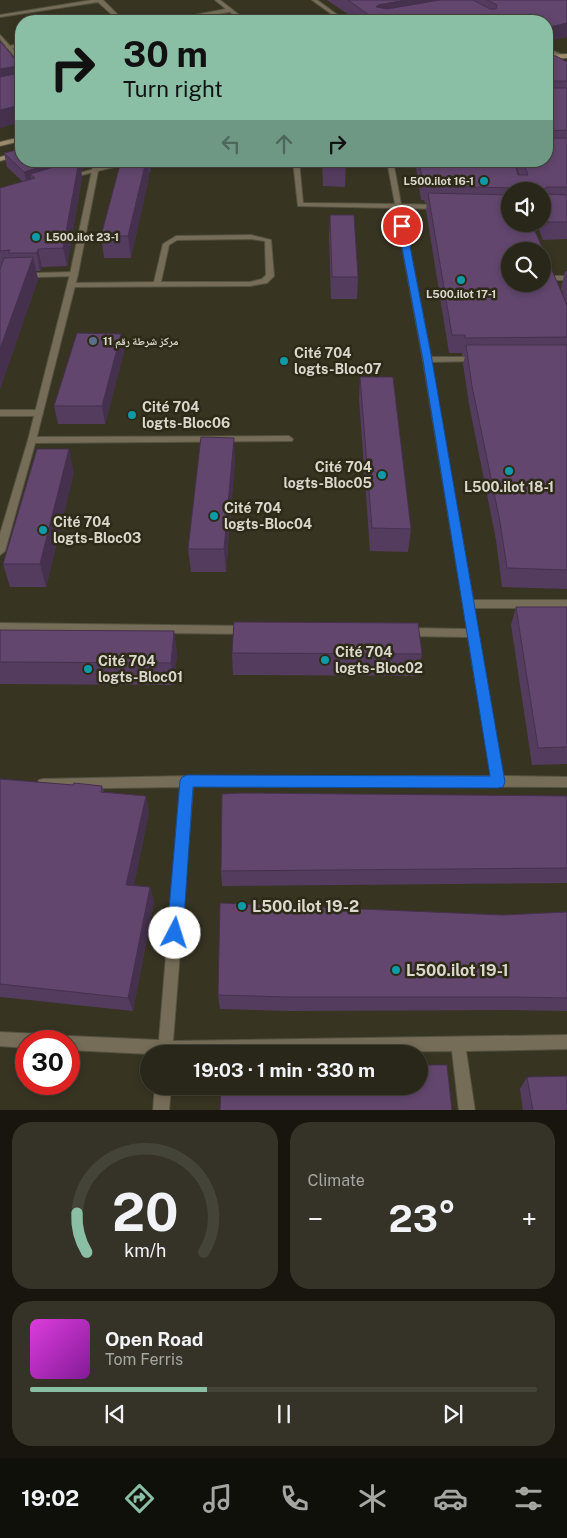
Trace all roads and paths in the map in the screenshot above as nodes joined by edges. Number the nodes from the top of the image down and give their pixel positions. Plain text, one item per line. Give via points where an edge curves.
1 (100, 0) edge
2 (217, 0) edge
3 (314, 0) edge
4 (231, 10) junction
5 (116, 15) edge
6 (201, 15) edge
7 (237, 15) edge
8 (335, 15) edge
9 (0, 16) edge
10 (0, 36) edge
11 (15, 46) edge
12 (9, 47) junction
13 (15, 54) edge
14 (15, 140) edge
15 (0, 144) edge
16 (15, 155) edge
17 (0, 159) edge
18 (92, 167) edge
19 (97, 167) edge
20 (297, 167) edge
21 (391, 167) edge
22 (61, 179) edge
23 (398, 206) junction
24 (445, 207) edge
25 (74, 274) junction
26 (0, 276) edge
27 (551, 278) joint
28 (567, 278) edge
29 (71, 285) junction
30 (157, 285) junction
31 (554, 286) edge
32 (487, 359) edge
33 (427, 360) junction
34 (0, 413) edge
35 (39, 413) junction
36 (289, 439) dead end
37 (32, 440) junction
38 (0, 550) edge
39 (468, 604) junction
40 (567, 604) edge
41 (0, 627) edge
42 (256, 630) edge
43 (394, 632) edge
44 (473, 633) junction
45 (187, 781) junction
46 (498, 782) junction
47 (567, 782) edge
48 (30, 784) edge
49 (0, 1039) edge
50 (15, 1040) edge
51 (567, 1042) edge
52 (80, 1044) edge
53 (458, 1044) junction
54 (166, 1045) edge
55 (416, 1045) edge
56 (140, 1049) edge
57 (162, 1095) edge
58 (161, 1110) edge
59 (467, 1110) edge

1 - 5 street
1 - 9 street
2 - 4 street
3 - 8 street
4 - 6 street
4 - 7 street
10 - 12 street
11 - 12 street
12 - 13 street
14 - 15 main road
16 - 17 main road
18 - 22 street
19 - 25 street
20 - 23 street via 300,205
21 - 23 street
23 - 24 street
23 - 33 street
25 - 26 street
25 - 29 street
27 - 28 street
27 - 31 street
29 - 30 street
29 - 35 street
30 - 30 street via 166,244 176,238 251,237 268,240 270,276 264,281
32 - 33 street
33 - 39 street
34 - 35 street
35 - 37 street
36 - 37 street
37 - 38 street
39 - 40 street
39 - 44 street
41 - 42 street
43 - 44 street
44 - 46 street
45 - 46 street
45 - 48 street
45 - 54 street
46 - 47 street
49 - 50 street
51 - 53 street
52 - 56 street
53 - 55 street
53 - 59 street
57 - 58 street

